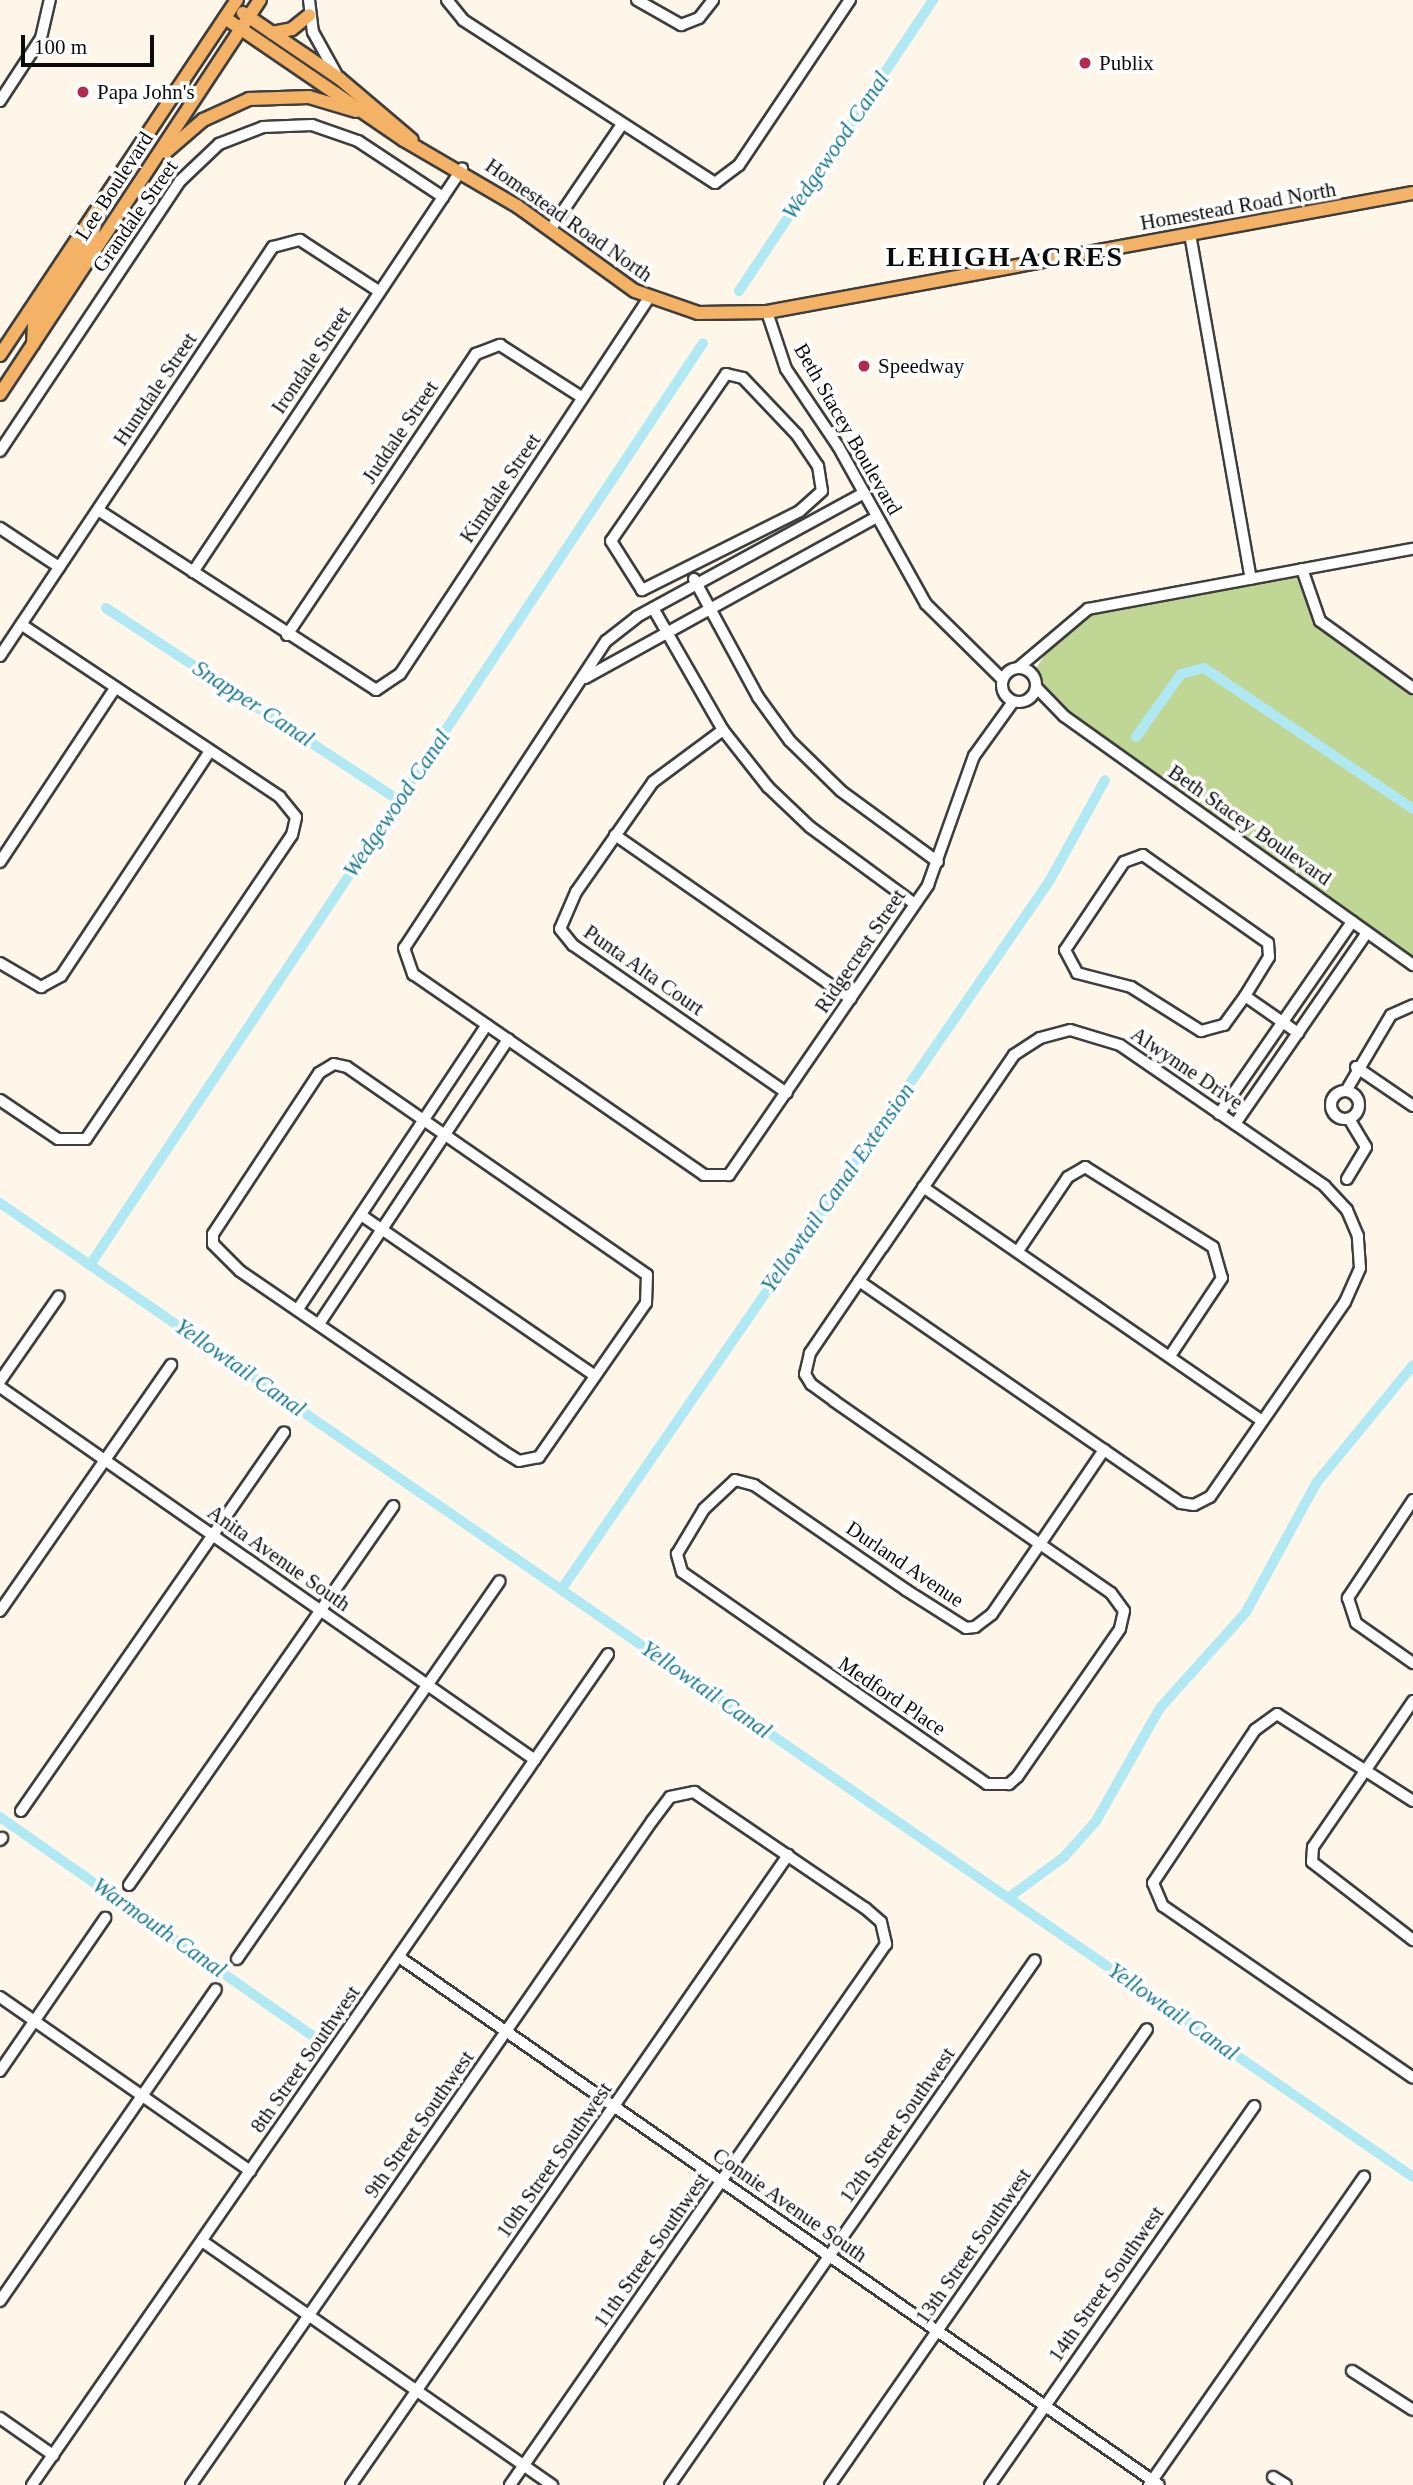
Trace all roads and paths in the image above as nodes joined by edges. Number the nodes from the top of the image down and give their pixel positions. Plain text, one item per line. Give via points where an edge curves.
1 (50, 0) edge
2 (260, 0) edge
3 (309, 0) edge
4 (447, 0) edge
5 (637, 0) edge
6 (713, 0) edge
7 (849, 0) edge
8 (235, 3) edge
9 (309, 15) junction
10 (249, 17) junction
11 (225, 18) junction
12 (241, 29) junction
13 (272, 33) junction
14 (340, 79) junction
15 (0, 101) edge
16 (379, 121) junction
17 (621, 126) junction
18 (412, 140) junction
19 (462, 169) junction
20 (136, 187) junction
21 (1413, 193) edge
22 (443, 197) junction
23 (97, 209) junction
24 (551, 230) junction
25 (1190, 233) junction
26 (380, 292) junction
27 (648, 299) junction
28 (768, 312) junction
29 (33, 345) junction
30 (0, 355) edge
31 (0, 394) edge
32 (583, 398) junction
33 (0, 450) edge
34 (864, 493) junction
35 (98, 510) junction
36 (800, 511) junction
37 (877, 517) junction
38 (809, 525) junction
39 (0, 528) edge
40 (1413, 549) edge
41 (59, 567) junction
42 (1302, 569) junction
43 (689, 570) junction
44 (193, 572) junction
45 (1251, 579) junction
46 (697, 585) junction
47 (708, 605) junction
48 (653, 608) junction
49 (21, 624) junction
50 (665, 630) junction
51 (287, 635) junction
52 (1051, 637) junction
53 (0, 656) edge
54 (982, 659) junction
55 (1015, 668) junction
56 (583, 679) junction
57 (1002, 679) junction
58 (1035, 683) junction
59 (115, 688) junction
60 (1413, 688) edge
61 (1003, 693) junction
62 (1028, 699) junction
63 (1013, 702) junction
64 (1064, 716) junction
65 (994, 720) junction
66 (723, 730) junction
67 (210, 751) junction
68 (615, 835) junction
69 (0, 862) edge
70 (938, 862) junction
71 (915, 904) junction
72 (1352, 922) junction
73 (1367, 933) junction
74 (0, 963) edge
75 (1413, 965) edge
76 (1245, 996) junction
77 (851, 999) junction
78 (1413, 1005) edge
79 (1284, 1022) junction
80 (487, 1025) junction
81 (1298, 1032) junction
82 (508, 1040) junction
83 (1356, 1067) junction
84 (1346, 1091) junction
85 (787, 1093) junction
86 (0, 1100) edge
87 (1413, 1106) edge
88 (1219, 1114) junction
89 (1349, 1119) junction
90 (425, 1121) junction
91 (1235, 1124) junction
92 (444, 1134) junction
93 (1347, 1180) dead end
94 (923, 1187) junction
95 (361, 1215) junction
96 (381, 1229) junction
97 (1018, 1251) junction
98 (859, 1281) junction
99 (59, 1296) dead end
100 (298, 1309) junction
101 (319, 1324) junction
102 (1170, 1356) junction
103 (171, 1365) dead end
104 (595, 1376) junction
105 (0, 1381) edge
106 (0, 1387) edge
107 (1262, 1421) junction
108 (285, 1432) dead end
109 (1104, 1450) junction
110 (105, 1460) junction
111 (735, 1480) joint
112 (1413, 1500) edge
113 (393, 1506) dead end
114 (1402, 1517) junction
115 (1413, 1525) edge
116 (213, 1535) junction
117 (1040, 1544) junction
118 (500, 1581) dead end
119 (320, 1610) junction
120 (0, 1611) edge
121 (608, 1654) dead end
122 (1413, 1663) edge
123 (428, 1685) junction
124 (1413, 1701) edge
125 (535, 1759) junction
126 (1366, 1769) junction
127 (1413, 1801) edge
128 (21, 1811) dead end
129 (788, 1856) junction
130 (129, 1885) dead end
131 (105, 1918) dead end
132 (1413, 1940) edge
133 (399, 1957) junction
134 (237, 1959) dead end
135 (1035, 1960) dead end
136 (216, 1989) dead end
137 (0, 1997) edge
138 (35, 2021) junction
139 (1147, 2028) dead end
140 (506, 2031) junction
141 (0, 2071) edge
142 (1413, 2078) edge
143 (142, 2096) junction
144 (1254, 2106) dead end
145 (614, 2107) junction
146 (250, 2171) junction
147 (1364, 2177) dead end
148 (722, 2181) junction
149 (202, 2241) junction
150 (830, 2256) junction
151 (0, 2301) edge
152 (308, 2315) junction
153 (938, 2330) junction
154 (1352, 2371) dead end
155 (416, 2390) junction
156 (1413, 2395) edge
157 (1046, 2405) junction
158 (1410, 2408) edge
159 (0, 2418) edge
160 (53, 2455) junction
161 (524, 2465) junction
162 (1273, 2477) dead end
163 (1153, 2483) edge
164 (32, 2485) edge
165 (191, 2485) edge
166 (351, 2485) edge
167 (510, 2485) edge
168 (552, 2485) edge
169 (670, 2485) edge
170 (830, 2485) edge
171 (990, 2485) edge
172 (1286, 2485) edge

1 - 15 street via 41,38
2 - 10 main road, Lee Boulevard
3 - 9 street
4 - 17 street via 463,20
5 - 6 street via 681,25 699,18
7 - 17 street via 739,165 715,183
8 - 10 main road, Homestead Road North
8 - 11 main road, Lee Boulevard
9 - 13 main road via 292,29
9 - 14 street via 317,43
10 - 12 main road, Lee Boulevard
10 - 13 main road, Homestead Road North
11 - 12 main road, Homestead Road North
11 - 23 main road, Lee Boulevard
12 - 16 main road, Homestead Road North
12 - 20 main road, Lee Boulevard
13 - 14 main road, Homestead Road North
14 - 18 main road, Homestead Road North
16 - 18 main road, Homestead Road North
16 - 20 main road via 309,97 249,99 191,129
17 - 24 street
18 - 19 main road, Homestead Road North
19 - 22 street, Irondale Street
19 - 24 main road, Homestead Road North
20 - 29 main road, Lee Boulevard
21 - 25 main road, Homestead Road North
22 - 26 street, Irondale Street
22 - 33 street, Grandale Street via 358,141 319,127 263,127 219,144 180,181
23 - 29 main road via 93,232 34,324
23 - 30 main road, Lee Boulevard
24 - 27 main road, Homestead Road North
25 - 28 main road, Homestead Road North
25 - 45 street
26 - 35 street, Huntdale Street via 300,240 274,247
26 - 44 street, Irondale Street
27 - 28 main road, Homestead Road North via 698,313
27 - 32 street, Kimdale Street
28 - 34 street, Beth Stacey Boulevard via 786,369
29 - 31 main road, Lee Boulevard
32 - 51 street, Juddale Street via 500,345 476,354
32 - 51 street, Kimdale Street via 400,674 376,690
34 - 37 street, Beth Stacey Boulevard
34 - 38 street
35 - 41 street, Huntdale Street
35 - 44 street
36 - 38 street
36 - 43 street
36 - 43 street via 821,491 818,466 760,395 740,376 724,375 610,544 642,590
37 - 47 street
37 - 54 street, Beth Stacey Boulevard via 930,610
38 - 46 street
39 - 41 street
40 - 42 street
41 - 49 street, Huntdale Street
42 - 45 street
42 - 60 street via 1320,621
43 - 46 street
44 - 51 street
45 - 52 street via 1087,609
46 - 47 street
46 - 48 street
47 - 50 street
47 - 70 street via 758,697 801,753 857,803
48 - 50 street
48 - 56 street via 606,641
49 - 53 street, Huntdale Street
49 - 59 street
50 - 56 street
50 - 66 street
52 - 55 street
52 - 58 street
54 - 55 street, Beth Stacey Boulevard
54 - 57 street, Beth Stacey Boulevard
55 - 57 street
55 - 58 street
56 - 80 street via 432,902 404,958 413,974
57 - 61 street
58 - 62 street
58 - 64 street, Beth Stacey Boulevard
59 - 67 street
59 - 69 street
61 - 63 street
61 - 65 street, Ridgecrest Street
62 - 63 street
62 - 64 street, Beth Stacey Boulevard
63 - 65 street, Ridgecrest Street
64 - 72 street, Beth Stacey Boulevard
65 - 70 street, Ridgecrest Street via 966,775
66 - 68 street, Punta Alta Court via 653,782
66 - 71 street via 788,807
67 - 74 street via 61,976 41,986
67 - 86 street via 280,797 296,817 292,835 101,1120 74,1143
68 - 77 street
68 - 85 street, Punta Alta Court via 562,917 565,939
70 - 71 street, Ridgecrest Street
71 - 77 street, Ridgecrest Street
72 - 73 street, Beth Stacey Boulevard
72 - 79 street
73 - 75 street, Beth Stacey Boulevard
73 - 81 street
76 - 76 street via 1224,1025 1201,1031 1131,987 1077,973 1065,950 1124,862 1143,855 1268,943 1269,957
76 - 79 street
77 - 85 street, Ridgecrest Street
78 - 83 street via 1391,1015
79 - 81 street
79 - 88 street
80 - 82 street
80 - 90 street
81 - 91 street
82 - 85 street, Ridgecrest Street via 717,1178 737,1167
82 - 92 street
83 - 84 street
83 - 87 street
84 - 89 street via 1360,1106
84 - 89 street via 1332,1107
88 - 91 street, Alwynne Drive
88 - 94 street, Alwynne Drive via 1108,1038 1055,1032 1014,1055
89 - 93 street via 1366,1147
90 - 92 street
90 - 95 street
90 - 100 street via 334,1064 312,1084 220,1224 214,1244 220,1256
91 - 107 street, Alwynne Drive via 1338,1197 1354,1221 1361,1253 1345,1302
92 - 96 street
92 - 104 street via 633,1264 650,1285 646,1303
94 - 97 street
94 - 98 street, Alwynne Drive
95 - 96 street
95 - 100 street
96 - 101 street
96 - 104 street
97 - 102 street
97 - 102 street via 1068,1177 1085,1167 1202,1240 1220,1255 1222,1278
98 - 109 street
98 - 117 street, Alwynne Drive via 810,1353 805,1374 834,1401
99 - 105 street
100 - 101 street
101 - 104 street via 503,1451 530,1461 545,1450
102 - 107 street
103 - 110 street
106 - 110 street, Anita Avenue South
107 - 109 street, Alwynne Drive via 1210,1497 1194,1505
108 - 116 street
109 - 117 street, Durland Avenue
110 - 116 street, Anita Avenue South
110 - 120 street
111 - 117 street, Durland Avenue via 754,1485 966,1628 992,1614
111 - 117 street, Medford Place via 722,1486 681,1542 682,1572 987,1784 998,1787 1017,1777 1120,1629 1124,1611 1111,1593
112 - 114 street
113 - 119 street
114 - 115 street
114 - 122 street via 1352,1588 1349,1614
116 - 119 street, Anita Avenue South
116 - 128 street
118 - 123 street
119 - 123 street, Anita Avenue South
119 - 130 street
121 - 125 street, 8th Street Southwest
123 - 125 street, Anita Avenue South
123 - 134 street
124 - 126 street
125 - 133 street, 8th Street Southwest
126 - 127 street
126 - 132 street via 1313,1847 1312,1862
126 - 142 street via 1277,1714 1255,1730 1158,1871 1155,1896
129 - 140 street, 9th Street Southwest via 703,1796 683,1791 652,1821
129 - 145 street, 10th Street Southwest
129 - 148 street, 11th Street Southwest via 887,1930 881,1952
131 - 138 street
133 - 140 street, Connie Avenue South
133 - 146 street, 8th Street Southwest
135 - 150 street, 12th Street Southwest
136 - 143 street
137 - 138 street
138 - 141 street
138 - 143 street
139 - 153 street, 13th Street Southwest
140 - 145 street, Connie Avenue South
140 - 152 street, 9th Street Southwest
143 - 146 street
143 - 151 street
144 - 157 street, 14th Street Southwest
145 - 148 street, Connie Avenue South
145 - 155 street, 10th Street Southwest
146 - 149 street, 8th Street Southwest
147 - 163 street
148 - 150 street, Connie Avenue South
148 - 161 street, 11th Street Southwest
149 - 152 street
149 - 160 street, 8th Street Southwest
150 - 153 street, Connie Avenue South
150 - 169 street, 12th Street Southwest
152 - 155 street
152 - 165 street, 9th Street Southwest
153 - 157 street, Connie Avenue South
153 - 170 street, 13th Street Southwest
154 - 158 street
155 - 161 street
155 - 166 street, 10th Street Southwest
156 - 158 street
157 - 163 street, Connie Avenue South
157 - 171 street, 14th Street Southwest
159 - 160 street
160 - 164 street, 8th Street Southwest
161 - 167 street, 11th Street Southwest
161 - 168 street
162 - 172 street

